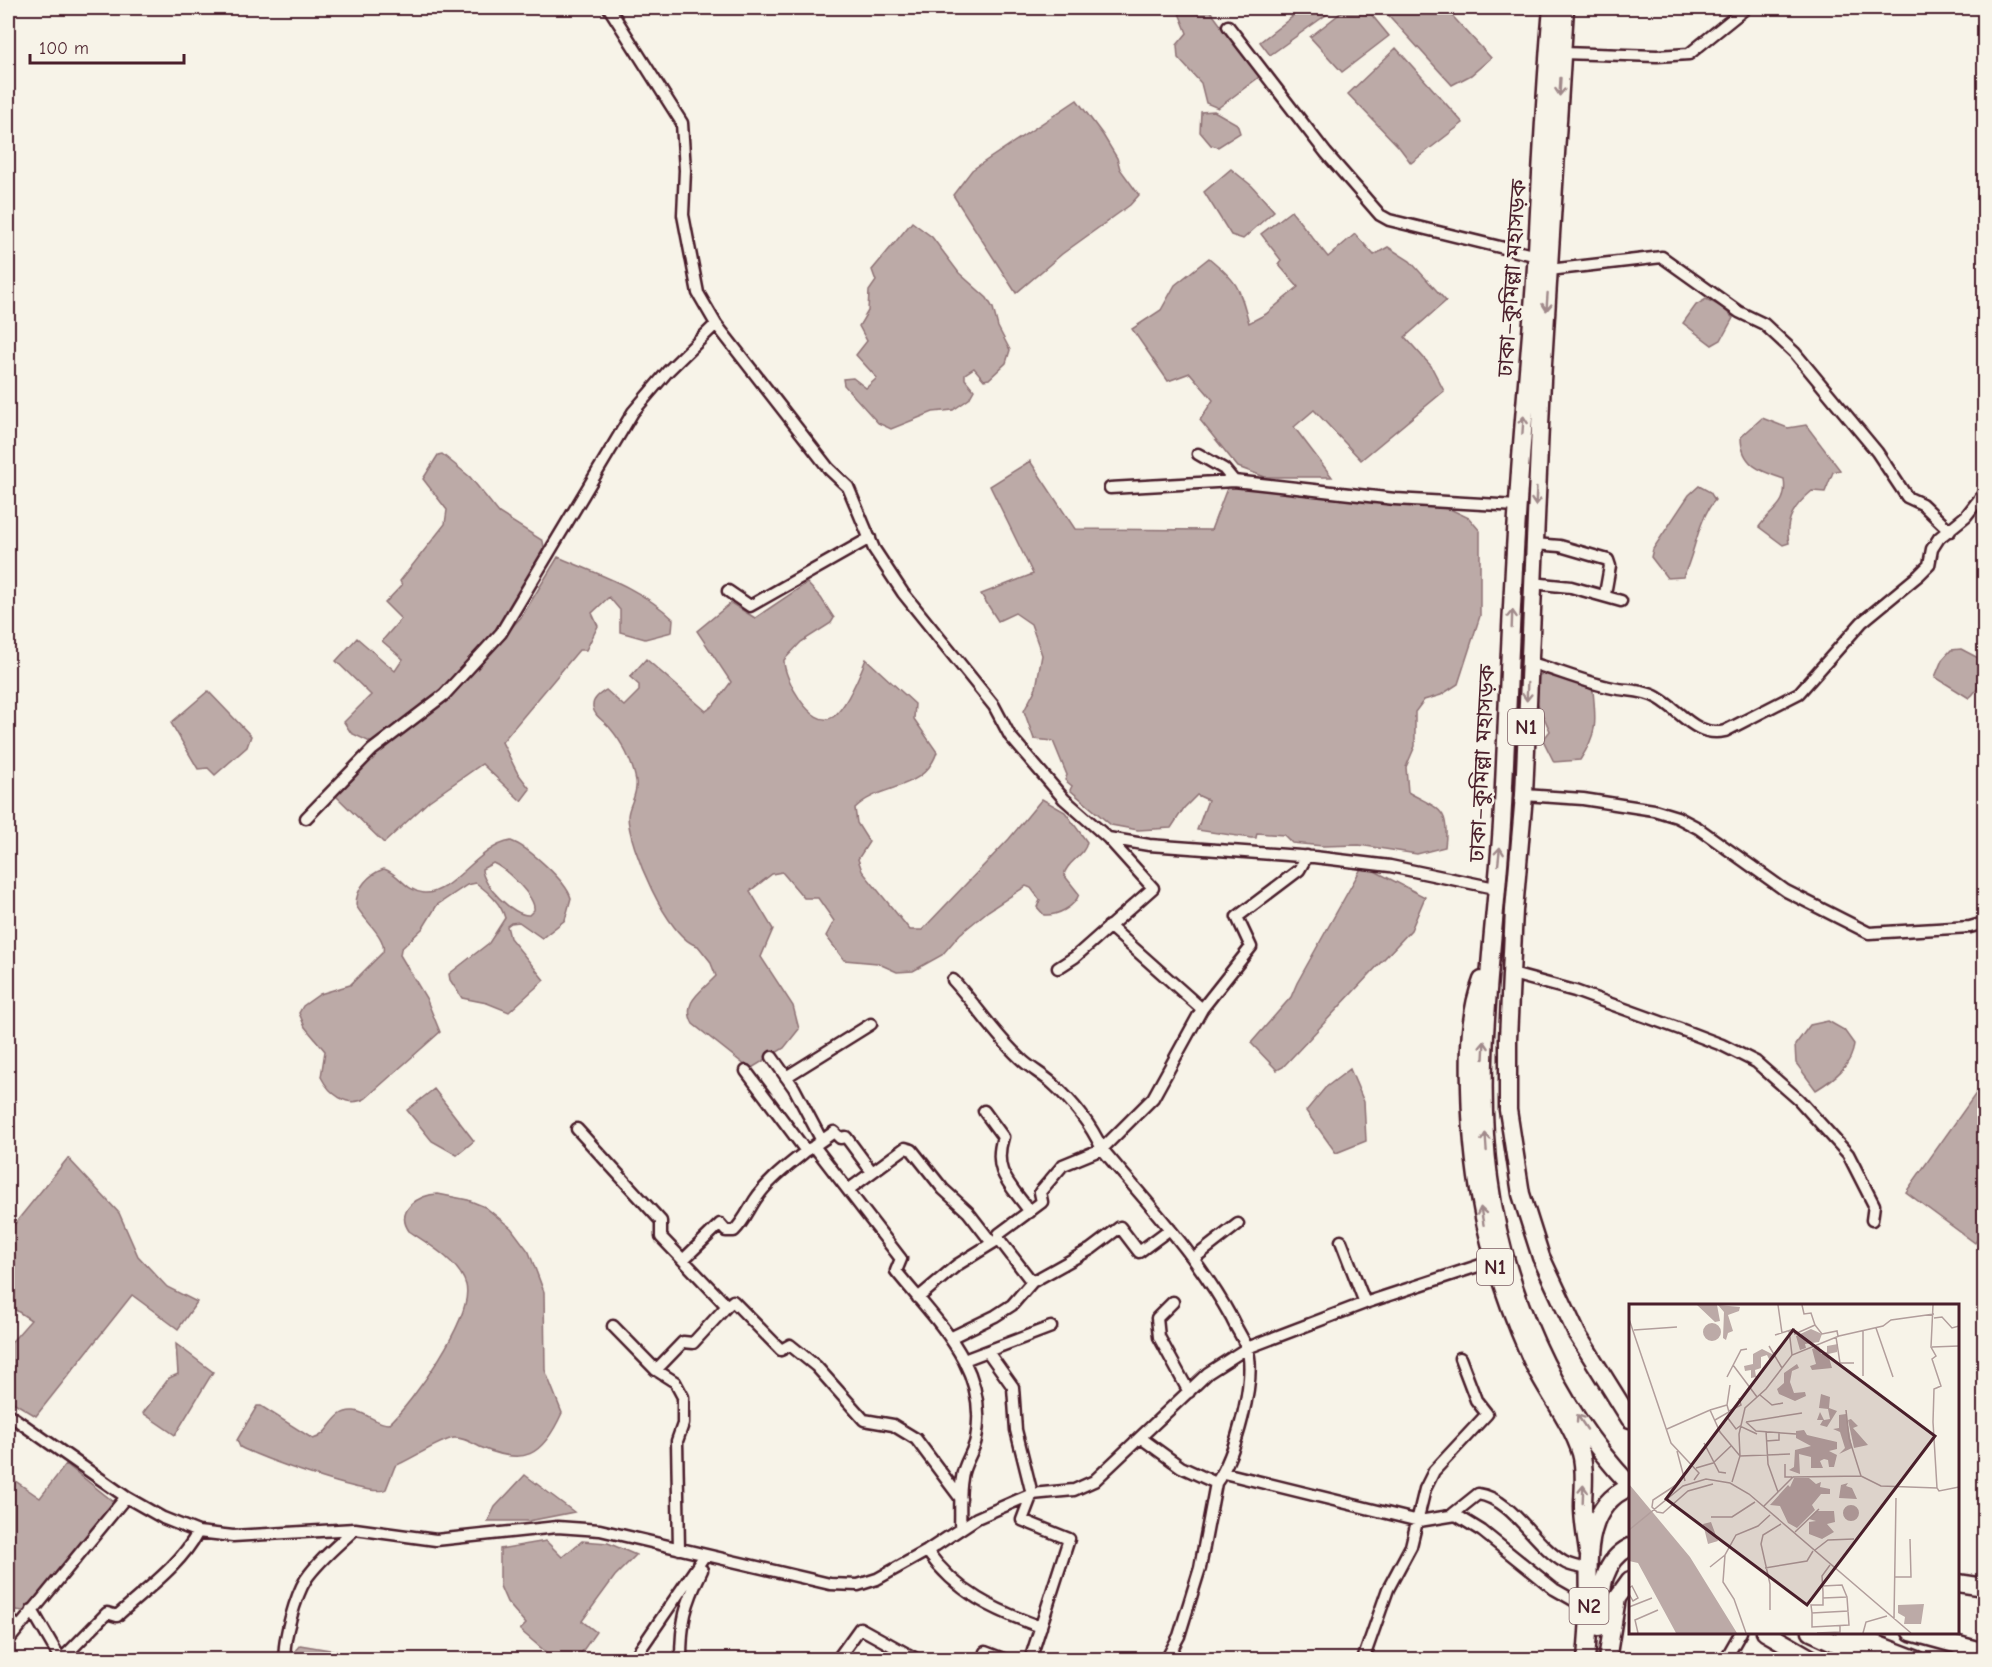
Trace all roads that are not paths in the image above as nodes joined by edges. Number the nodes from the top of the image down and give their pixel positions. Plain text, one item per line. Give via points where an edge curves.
1 (609, 8) edge
2 (1552, 8) edge
3 (1565, 8) edge
4 (1746, 8) edge
5 (1228, 26) dead end
6 (1562, 53) junction
7 (1537, 256) junction
8 (1550, 270) junction
9 (716, 324) junction
10 (1198, 454) dead end
11 (1234, 481) junction
12 (1110, 488) dead end
13 (1984, 493) edge
14 (1517, 506) junction
15 (1950, 531) junction
16 (870, 538) junction
17 (1534, 544) junction
18 (1532, 583) junction
19 (728, 591) dead end
20 (1605, 594) junction
21 (1622, 601) dead end
22 (1528, 662) junction
23 (1524, 795) junction
24 (306, 818) dead end
25 (1108, 838) junction
26 (1308, 856) junction
27 (1495, 888) junction
28 (1984, 922) edge
29 (1109, 926) junction
30 (1489, 967) junction
31 (1058, 968) dead end
32 (1512, 974) junction
33 (953, 980) dead end
34 (1202, 1009) junction
35 (871, 1024) dead end
36 (772, 1057) dead end
37 (746, 1071) dead end
38 (786, 1077) junction
39 (984, 1111) dead end
40 (578, 1130) dead end
41 (814, 1145) junction
42 (1102, 1149) junction
43 (872, 1172) junction
44 (848, 1190) junction
45 (1030, 1212) junction
46 (1872, 1220) dead end
47 (1238, 1224) dead end
48 (1170, 1229) junction
49 (996, 1241) junction
50 (1341, 1241) dead end
51 (684, 1258) junction
52 (1193, 1259) junction
53 (1493, 1262) junction
54 (1032, 1282) junction
55 (918, 1298) junction
56 (1173, 1302) dead end
57 (1365, 1303) junction
58 (727, 1306) junction
59 (613, 1326) dead end
60 (1051, 1327) dead end
61 (952, 1337) junction
62 (1247, 1348) junction
63 (988, 1352) junction
64 (1460, 1358) dead end
65 (964, 1360) junction
66 (656, 1370) junction
67 (1190, 1392) junction
68 (1623, 1403) edge
69 (8, 1414) edge
70 (1141, 1438) junction
71 (1224, 1473) junction
72 (1216, 1483) junction
73 (1629, 1485) edge
74 (1629, 1487) edge
75 (1032, 1494) junction
76 (126, 1497) junction
77 (961, 1499) junction
78 (1453, 1514) junction
79 (1419, 1521) junction
80 (355, 1529) junction
81 (960, 1529) junction
82 (198, 1532) junction
83 (1629, 1548) edge
84 (679, 1549) junction
85 (927, 1551) junction
86 (707, 1556) junction
87 (1587, 1561) junction
88 (1629, 1581) edge
89 (1959, 1583) edge
90 (1984, 1587) edge
91 (1589, 1609) junction
92 (32, 1610) junction
93 (8, 1618) edge
94 (18, 1627) junction
95 (1041, 1627) junction
96 (1740, 1634) edge
97 (1769, 1634) edge
98 (1816, 1634) edge
99 (1849, 1634) edge
100 (1918, 1634) edge
101 (8, 1641) edge
102 (986, 1652) dead end
103 (1984, 1652) edge
104 (64, 1659) edge
105 (285, 1659) edge
106 (633, 1659) edge
107 (681, 1659) edge
108 (837, 1659) edge
109 (918, 1659) edge
110 (1006, 1659) edge
111 (1030, 1659) edge
112 (1166, 1659) edge
113 (1363, 1659) edge
114 (1586, 1659) edge
115 (1596, 1659) edge
116 (1607, 1659) edge
117 (1725, 1659) edge
118 (1814, 1659) edge
119 (1873, 1659) edge
120 (1918, 1659) edge

1 - 9 street via 682,123 683,215 698,293
2 - 7 highway, ঢাকা–কুমিল্লা মহাসড়ক / N1
3 - 6 highway, ঢাকা–কুমিল্লা মহাসড়ক / N1
4 - 6 street via 1689,54
5 - 7 street via 1326,153 1380,215
6 -> 8 highway, ঢাকা–কুমিল্লা মহাসড়ক / N1
14 -> 7 highway, ঢাকা–কুমিল্লা মহাসড়ক / N1
8 - 15 street via 1662,257 1739,312 1764,324 1795,352 1877,453 1907,497 1922,504
8 -> 17 highway, ঢাকা–কুমিল্লা মহাসড়ক / N1
9 - 16 street via 829,469 848,487
9 - 24 street via 633,412 501,633 444,695 372,750
10 - 11 street via 1224,469
11 - 12 street
11 - 14 street via 1395,499
13 - 15 street
27 -> 14 highway, ঢাকা–কুমিল্লা মহাসড়ক / N1 via 1502,832
15 - 22 street via 1932,549 1929,565 1863,622 1799,693 1725,731 1712,734 1701,729 1658,697 1611,688
16 - 19 street via 750,606
16 - 25 street via 903,593 994,706 1010,736 1064,800
17 - 18 highway, ঢাকা–কুমিল্লা মহাসড়ক / N1
17 - 20 street via 1560,546 1608,560
18 - 20 street
18 - 22 highway, ঢাকা–কুমিল্লা মহাসড়ক / N1
20 - 21 street
22 -> 23 highway, ঢাকা–কুমিল্লা মহাসড়ক / N1
23 - 28 street via 1583,799 1677,817 1786,891 1869,933 1970,927
23 - 32 highway, ঢাকা–কুমিল্লা মহাসড়ক / N1
25 - 26 street via 1149,845
25 - 29 street via 1153,888
26 - 27 street via 1390,866
26 - 34 street via 1299,870 1237,917 1251,947
27 - 30 highway, ঢাকা–কুমিল্লা মহাসড়ক / N1
29 - 31 street
29 - 34 street
53 -> 30 highway, N1 via 1478,1192 1470,1092 1475,1002
73 -> 30 highway, ঢাকা–কুমিল্লা মহাসড়ক / N1 via 1575,1412 1546,1362 1521,1305 1494,1209 1484,1109
32 - 46 street via 1575,991 1722,1045 1756,1062 1799,1100 1848,1154 1874,1205
32 - 68 highway, ঢাকা–কুমিল্লা মহাসড়ক / N1 via 1508,1110 1521,1194 1557,1296
33 - 42 street via 1024,1062 1071,1101
34 - 42 street via 1154,1098
35 - 38 street
36 - 38 street
37 - 41 street
38 - 41 street
39 - 45 street via 1003,1137 997,1155 1000,1170
40 - 51 street via 661,1221 661,1238
41 - 43 street via 834,1132 840,1138 846,1137
41 - 44 street
41 - 51 street via 770,1181 734,1231 726,1231 720,1224
42 - 45 street via 1063,1165 1040,1192 1042,1202
42 - 48 street
43 - 44 street
43 - 49 street via 905,1148 912,1150 943,1190
44 - 55 street via 901,1259 896,1271
45 - 49 street via 999,1234
47 - 52 street
48 - 52 street
48 - 54 street via 1139,1252 1120,1227 1091,1249
49 - 54 street
49 - 55 street via 957,1265
50 - 57 street
51 - 58 street
52 - 62 street via 1216,1291
53 - 57 street
87 -> 53 highway, N1 via 1581,1453 1531,1360
54 - 61 street via 1012,1305
55 - 61 street
56 - 67 street via 1157,1318 1159,1337
57 - 62 street
58 - 66 street via 693,1343 683,1342
58 - 77 street via 733,1301 781,1350 790,1346 816,1366 864,1420 893,1425 916,1439
59 - 66 street
60 - 63 street
61 - 65 street
62 - 67 street via 1208,1373
62 - 71 street via 1249,1366 1241,1427
63 - 65 street
63 - 75 street via 1013,1387 1016,1430
64 - 79 street via 1476,1400 1487,1414 1434,1471 1425,1489
65 - 77 street via 980,1405 976,1440 962,1476
66 - 84 street via 675,1382 683,1397 683,1424 677,1440
67 - 70 street
69 - 76 street
70 - 72 street via 1181,1467
70 - 75 street via 1094,1480 1074,1490
71 - 72 street
71 - 79 street
72 - 112 street via 1200,1568 1179,1636
74 - 87 highway, N2 via 1600,1512
75 - 81 street
75 - 95 street via 1022,1520 1069,1539
76 - 82 street
76 - 92 street
77 - 81 street
78 - 79 street
78 - 87 street via 1478,1494 1492,1496 1565,1563
78 - 91 street via 1482,1531 1554,1589
79 - 113 street via 1411,1546 1388,1589
80 - 82 street via 233,1536
80 - 84 street via 436,1540 557,1527 600,1530
80 - 105 street via 305,1580 290,1621
81 - 85 street
82 - 104 street via 190,1548 170,1568 117,1616 107,1613
83 - 115 highway, N2 via 1612,1560 1605,1572
84 - 86 street
85 - 86 street via 877,1579 858,1585 830,1584
85 - 95 street via 959,1587 1007,1614
86 - 106 street
86 - 107 street via 687,1600 681,1628
87 - 91 highway, N2
88 - 116 highway, N2 via 1617,1598
89 - 90 highway
91 - 114 highway, N2
92 - 94 street
92 - 104 street
93 - 94 street
94 - 101 street
95 - 111 street
96 - 117 street
97 - 118 highway
98 - 119 highway
99 - 120 highway
100 - 103 highway
102 - 110 street
108 - 109 street via 860,1628

